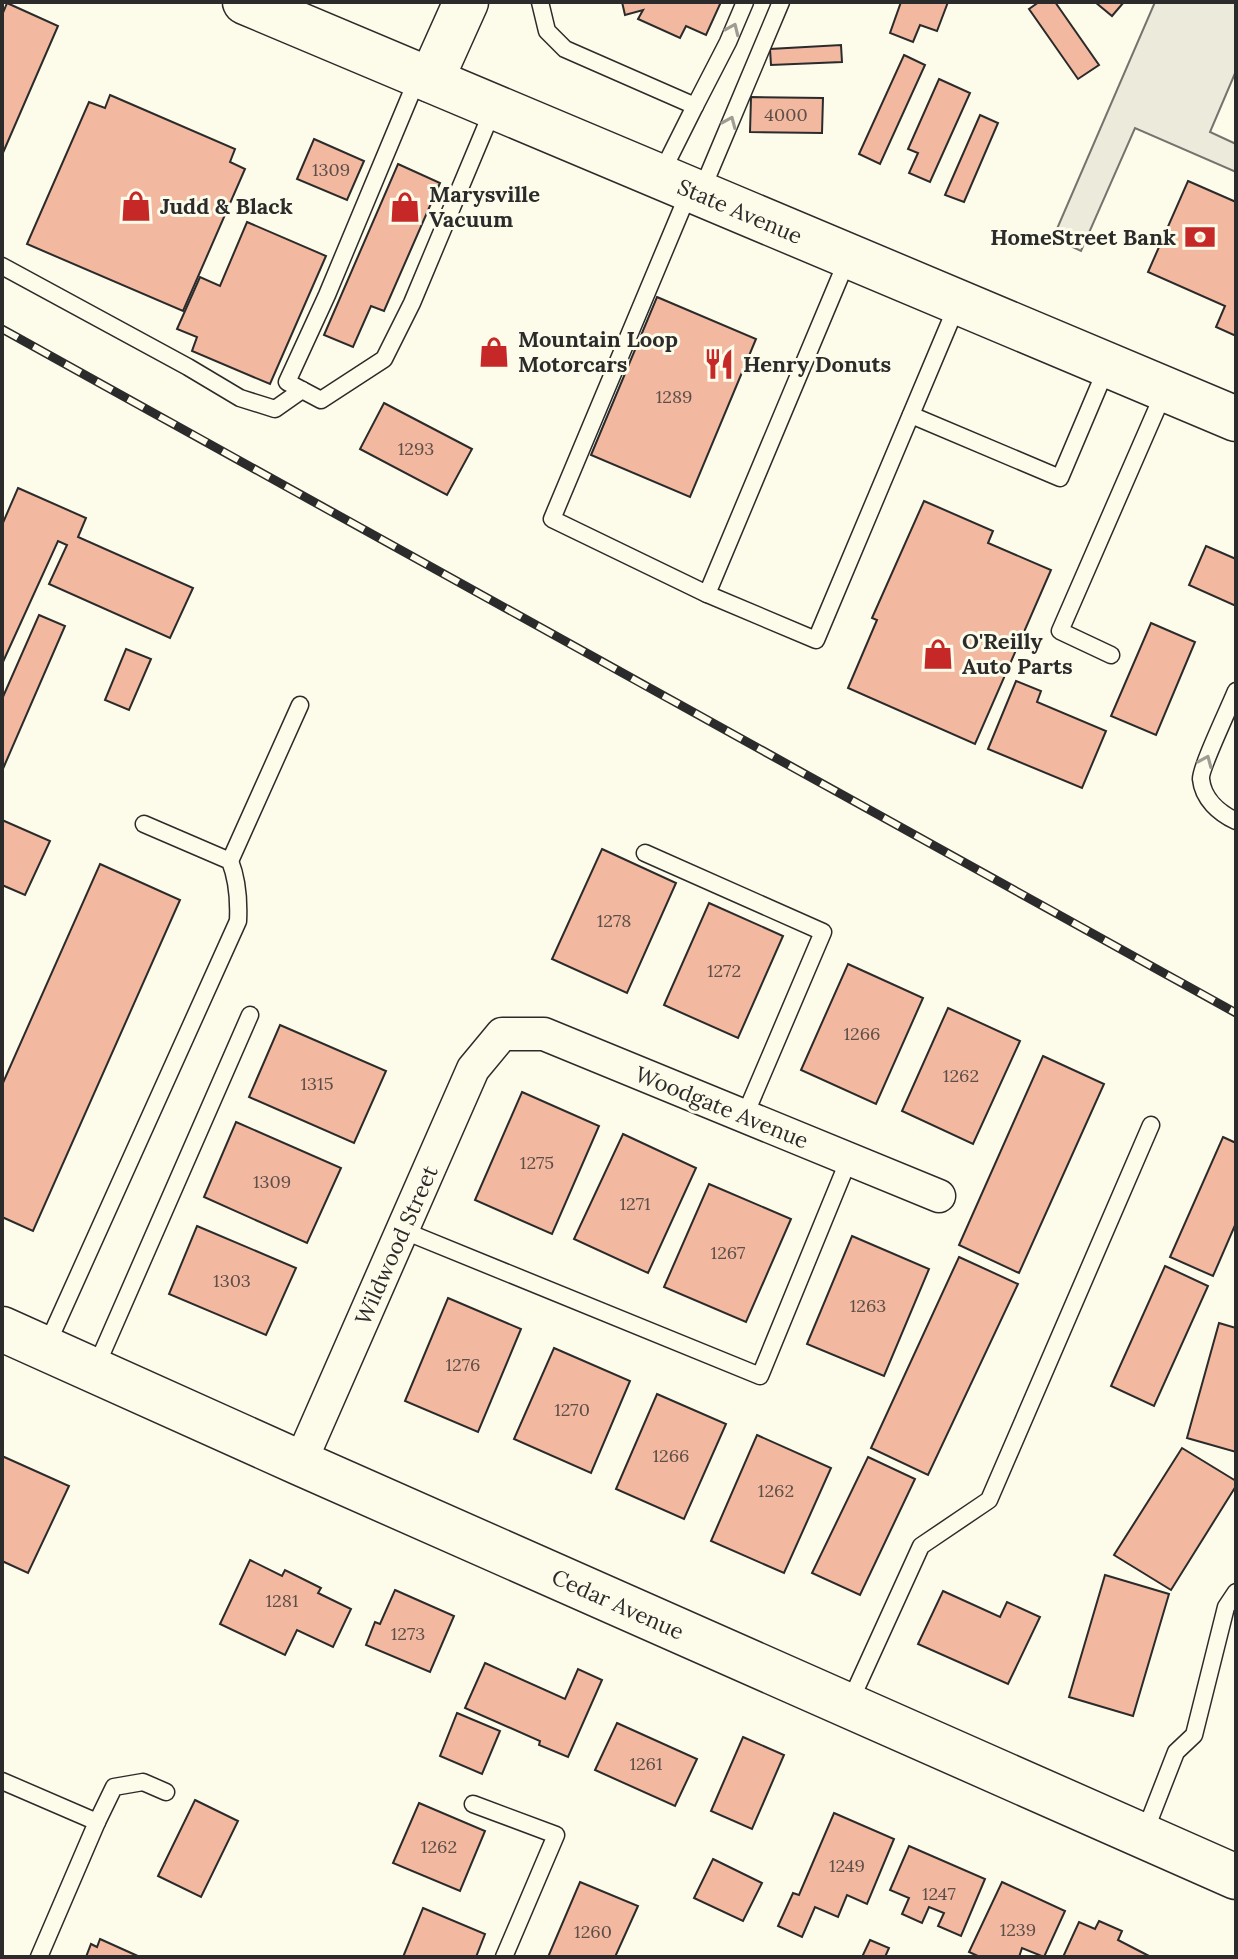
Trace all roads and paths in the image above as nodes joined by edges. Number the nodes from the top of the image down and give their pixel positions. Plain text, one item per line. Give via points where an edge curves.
1 (245, 2) edge
2 (466, 2) edge
3 (540, 2) edge
4 (745, 2) edge
5 (781, 2) edge
6 (425, 78) junction
7 (695, 106) junction
8 (494, 107) junction
9 (683, 187) junction
10 (849, 256) junction
11 (2, 266) edge
12 (958, 302) junction
13 (1108, 365) junction
14 (1165, 389) junction
15 (302, 390) junction
16 (911, 415) junction
17 (1236, 419) edge
18 (707, 594) junction
19 (1111, 655) dead end
20 (1236, 691) edge
21 (300, 705) dead end
22 (1236, 821) edge
23 (144, 824) dead end
24 (645, 853) dead end
25 (230, 861) junction
26 (250, 1015) dead end
27 (502, 1034) joint
28 (745, 1115) junction
29 (1151, 1125) dead end
30 (849, 1159) junction
31 (939, 1196) dead end
32 (402, 1230) junction
33 (2, 1329) edge
34 (46, 1348) junction
35 (94, 1370) junction
36 (300, 1463) junction
37 (1236, 1592) edge
38 (848, 1706) junction
39 (2, 1781) edge
40 (166, 1792) dead end
41 (473, 1804) dead end
42 (97, 1822) junction
43 (1143, 1836) junction
44 (1236, 1877) edge
45 (39, 1957) edge
46 (504, 1957) edge

1 - 6 street, State Avenue
2 - 6 street
3 - 7 lane via 547,31 565,49
7 -> 4 lane
9 -> 5 lane
6 - 8 street, State Avenue
6 - 15 lane via 287,382
7 - 9 lane
8 - 9 street, State Avenue
8 - 15 lane via 384,359 321,400
9 - 10 street, State Avenue
9 - 18 lane via 552,519
10 - 12 street, State Avenue
10 - 18 lane
11 - 15 lane via 240,398 275,409
12 - 13 street, State Avenue
12 - 16 lane
13 - 14 street, State Avenue
13 - 16 lane via 1060,478
14 - 17 street, State Avenue
14 - 19 lane via 1060,631
16 - 18 lane via 816,640
22 -> 20 lane via 1205,795 1200,776
21 - 25 lane
23 - 25 lane
24 - 28 lane via 823,932
25 - 34 lane via 238,921
26 - 35 lane
27 - 28 street, Woodgate Avenue via 544,1034
27 - 32 street, Wildwood Street via 473,1069
28 - 30 street, Woodgate Avenue
29 - 38 lane via 989,1500 921,1546
30 - 31 street, Woodgate Avenue
30 - 32 lane via 760,1376
32 - 36 street, Wildwood Street
33 - 34 street, Cedar Avenue
34 - 35 street, Cedar Avenue
35 - 36 street, Cedar Avenue
36 - 38 street, Cedar Avenue
37 - 43 lane via 1226,1607 1194,1735 1176,1752
38 - 43 street, Cedar Avenue
39 - 42 lane
40 - 42 lane via 143,1782 114,1787
41 - 46 lane via 556,1835
42 - 45 lane
43 - 44 street, Cedar Avenue

